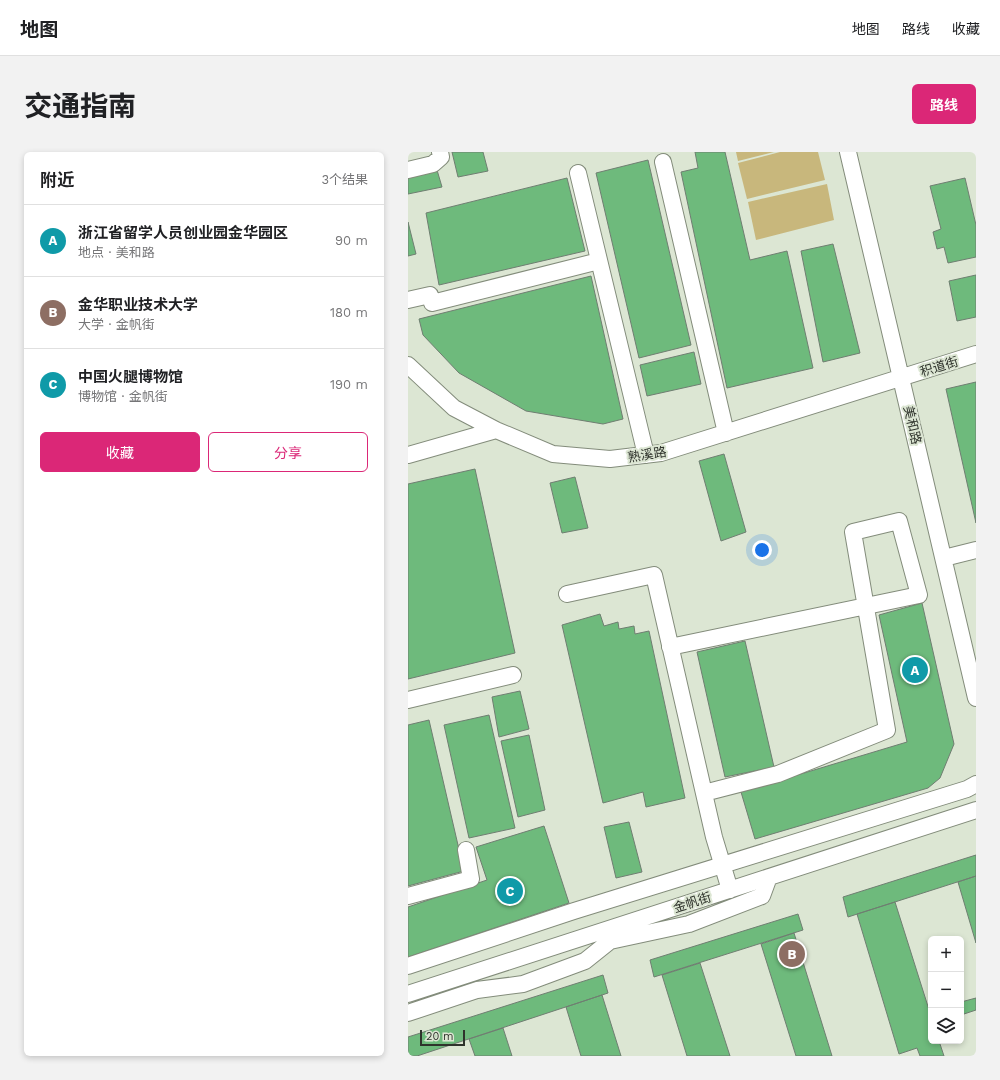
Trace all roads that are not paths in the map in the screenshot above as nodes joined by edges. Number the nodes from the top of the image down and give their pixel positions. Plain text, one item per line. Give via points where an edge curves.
1 (440, 152) edge
2 (848, 152) edge
3 (663, 162) dead end
4 (408, 170) edge
5 (578, 173) dead end
6 (599, 261) junction
7 (408, 300) edge
8 (976, 354) edge
9 (408, 365) edge
10 (902, 377) junction
11 (496, 430) junction
12 (726, 433) junction
13 (408, 455) edge
14 (646, 455) junction
15 (976, 550) edge
16 (944, 558) junction
17 (567, 594) dead end
18 (866, 606) junction
19 (670, 647) junction
20 (513, 675) dead end
21 (976, 698) edge
22 (408, 700) edge
23 (976, 784) edge
24 (704, 793) junction
25 (976, 810) edge
26 (466, 850) dead end
27 (723, 866) junction
28 (769, 878) junction
29 (730, 890) junction
30 (408, 896) edge
31 (408, 966) edge
32 (408, 994) edge
33 (408, 1013) edge

1 - 4 street via 442,157 433,164
2 - 10 street, 美和路
3 - 12 street
5 - 6 street
6 - 7 street via 432,303 430,295
6 - 14 street
8 - 10 street, 积道街
9 - 11 street, 熟溪路 via 454,408
10 - 12 street, 熟溪路
10 - 16 street, 美和路
11 - 13 street
11 - 14 street, 熟溪路 via 553,454 610,459
12 - 14 street, 熟溪路 via 661,453
15 - 16 street
16 - 21 street, 美和路
17 - 19 street via 654,574
18 - 18 street via 919,595 899,521 853,532
18 - 19 street
18 - 24 street via 887,730 778,774
19 - 24 street
20 - 22 street
23 - 27 street via 968,789
24 - 27 street
25 - 28 street, 金帆街
26 - 30 street via 471,879
27 - 29 street
27 - 31 street via 574,911
28 - 29 street, 金帆街
28 - 33 street via 762,896 689,924 610,941 585,961 523,984 477,990
29 - 32 street, 金帆街

